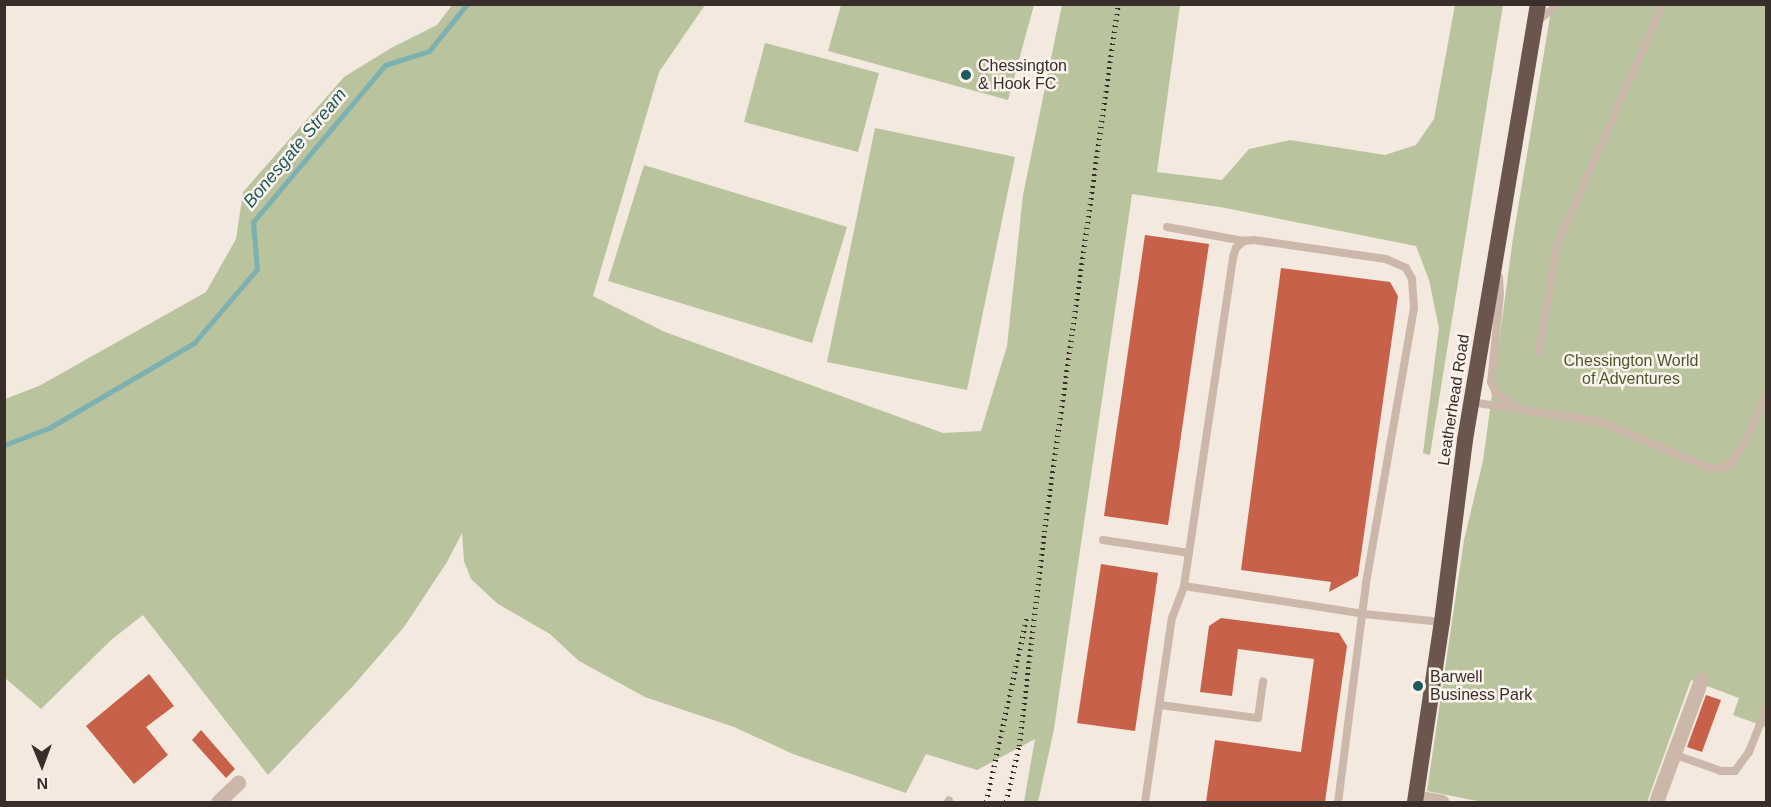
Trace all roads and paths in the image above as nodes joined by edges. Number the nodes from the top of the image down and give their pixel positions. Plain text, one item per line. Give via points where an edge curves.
1 (1538, 4) edge
2 (1558, 4) edge
3 (1664, 4) edge
4 (1535, 24) junction
5 (1167, 227) dead end
6 (1244, 241) junction
7 (1497, 246) junction
8 (1539, 352) dead end
9 (1767, 396) edge
10 (1471, 402) junction
11 (1520, 409) junction
12 (1103, 540) dead end
13 (1189, 553) junction
14 (1184, 586) junction
15 (1364, 614) junction
16 (1442, 622) junction
17 (1701, 680) dead end
18 (1263, 681) dead end
19 (1160, 705) junction
20 (1767, 709) edge
21 (1671, 753) junction
22 (238, 783) dead end
23 (1416, 800) edge
24 (218, 802) edge
25 (1144, 802) edge
26 (1338, 802) edge
27 (1442, 802) edge
28 (1656, 802) edge

1 - 4 highway, Leatherhead Road
2 - 4 lane
3 - 8 lane via 1557,245
4 - 7 highway, Leatherhead Road
5 - 6 lane
6 - 13 lane via 1233,257
6 - 15 lane via 1386,259 1406,268 1412,279 1414,309
7 - 10 highway, Leatherhead Road
7 - 11 lane via 1500,294 1491,382 1496,393
9 - 11 lane via 1730,465 1720,468 1709,468 1601,422
10 - 11 lane
10 - 16 highway, Leatherhead Road
12 - 13 lane
13 - 14 lane
14 - 15 lane
14 - 19 lane via 1172,618
15 - 16 lane
15 - 26 lane
16 - 23 highway, Leatherhead Road
17 - 21 street
18 - 19 lane via 1258,718
19 - 25 lane
20 - 21 lane via 1749,752 1735,771 1721,771
21 - 28 street
22 - 24 street
23 - 27 street

